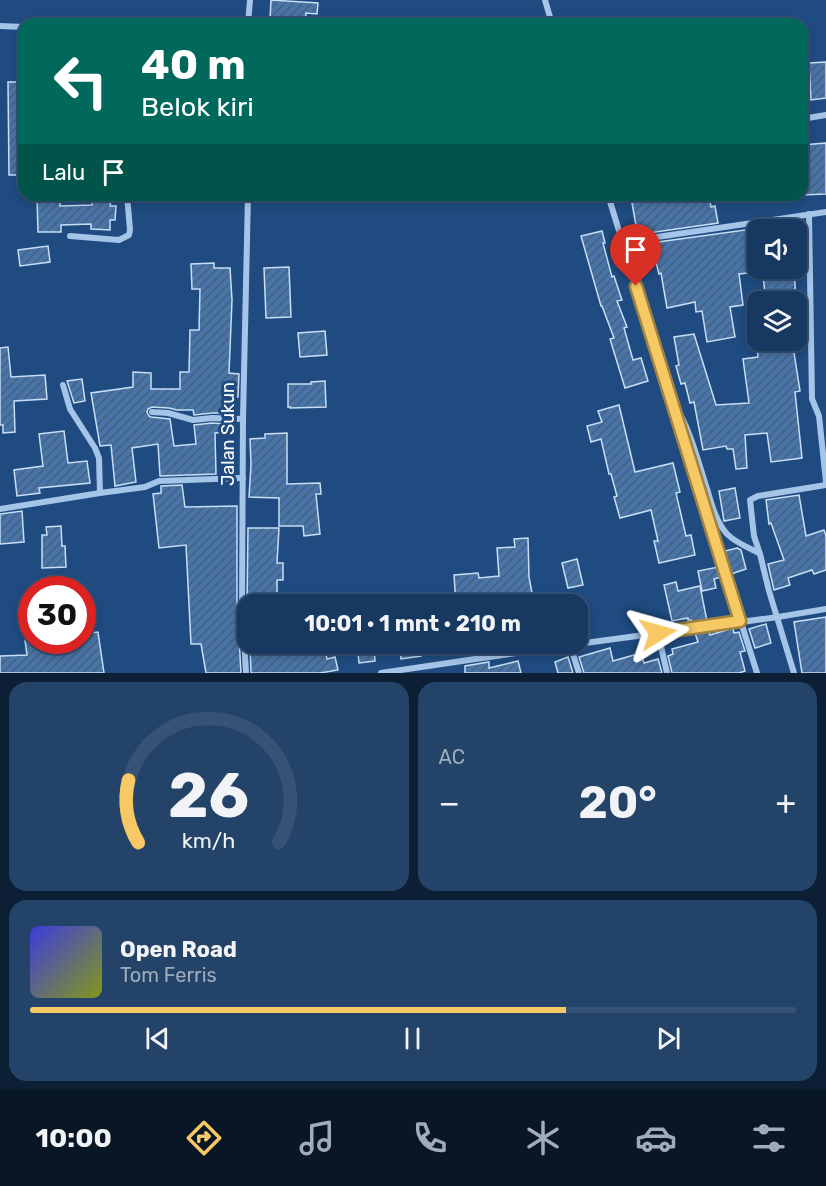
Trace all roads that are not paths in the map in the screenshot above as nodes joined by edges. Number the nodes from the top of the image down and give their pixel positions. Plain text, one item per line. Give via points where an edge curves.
1 (250, 0) edge
2 (545, 0) edge
3 (248, 18) edge
4 (550, 18) edge
5 (0, 26) edge
6 (18, 27) edge
7 (826, 115) edge
8 (808, 118) edge
9 (128, 201) edge
10 (248, 201) edge
11 (610, 201) edge
12 (826, 212) edge
13 (809, 214) junction
14 (70, 236) dead end
15 (623, 242) junction
16 (63, 385) dead end
17 (670, 397) junction
18 (152, 412) dead end
19 (243, 419) junction
20 (243, 478) junction
21 (826, 483) edge
22 (100, 493) junction
23 (0, 509) edge
24 (760, 554) junction
25 (826, 609) edge
26 (778, 617) junction
27 (740, 621) junction
28 (658, 633) junction
29 (588, 643) edge
30 (509, 654) edge
31 (573, 654) edge
32 (246, 673) edge
33 (381, 673) edge
34 (579, 673) edge
35 (667, 673) edge
36 (757, 673) edge
37 (794, 673) edge

1 - 3 street
2 - 4 street
5 - 6 street
7 - 8 street
9 - 14 street via 130,230 125,238
10 - 19 street, Jalan Sukun
11 - 15 street
12 - 13 street
13 - 15 street
13 - 21 street via 812,399 819,416
15 - 17 street
16 - 22 street via 70,409 99,458
17 - 24 street via 682,416 721,525 736,541
17 - 27 street
18 - 19 street via 193,420
19 - 20 street, Jalan Sukun
20 - 22 street via 159,482
20 - 32 street, Jalan Sukun
21 - 24 street via 750,500
22 - 23 street
24 - 26 street
25 - 26 street
26 - 27 street
26 - 37 street
27 - 28 street
27 - 36 street
28 - 29 street
28 - 35 street
30 - 33 street
31 - 34 street

